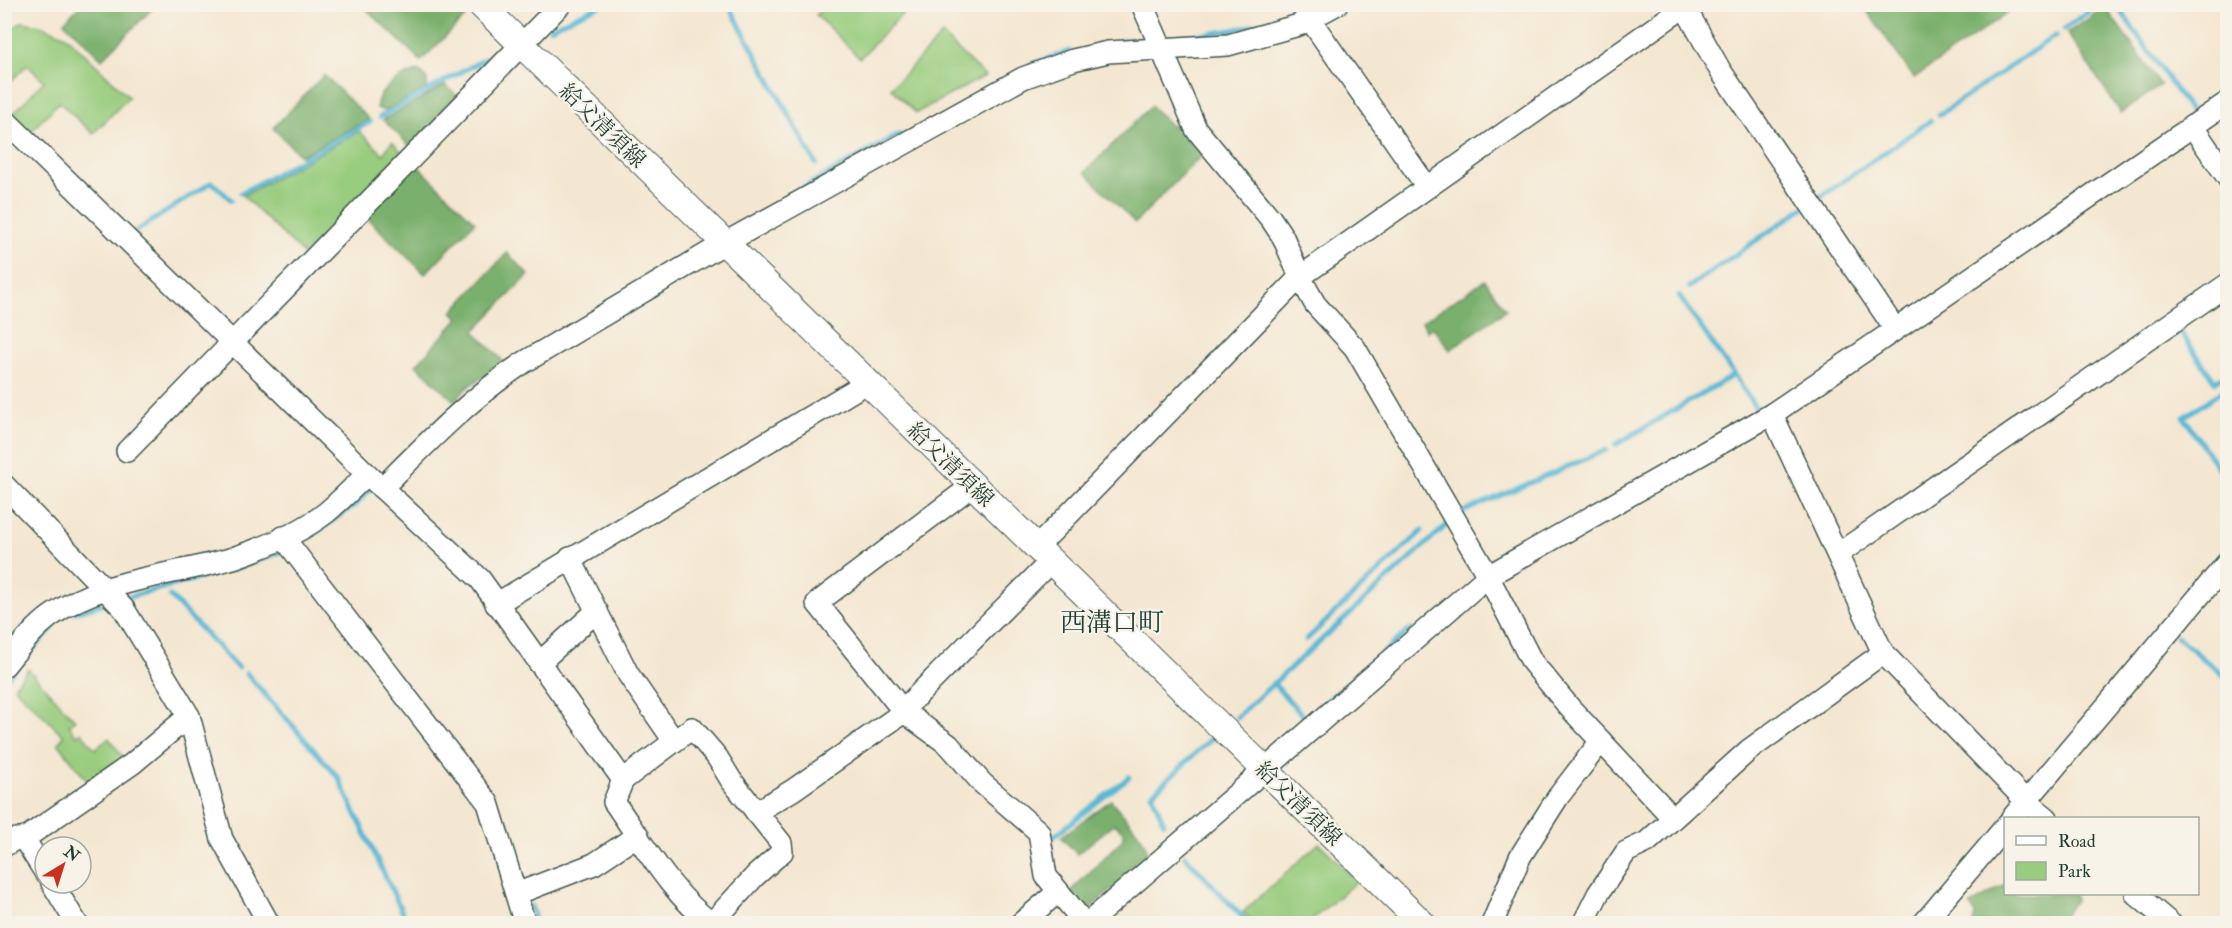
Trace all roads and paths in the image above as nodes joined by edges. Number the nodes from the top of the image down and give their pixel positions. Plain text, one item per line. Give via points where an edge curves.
1 (480, 4) edge
2 (561, 4) edge
3 (1142, 4) edge
4 (1337, 4) edge
5 (1690, 7) edge
6 (1306, 12) edge
7 (1159, 42) junction
8 (522, 45) junction
9 (2228, 102) edge
10 (4, 119) edge
11 (2192, 126) junction
12 (2228, 178) edge
13 (1427, 187) junction
14 (725, 243) junction
15 (1300, 277) junction
16 (2228, 284) edge
17 (1896, 329) junction
18 (233, 343) junction
19 (867, 382) junction
20 (1772, 414) junction
21 (127, 451) dead end
22 (374, 481) junction
23 (4, 485) edge
24 (973, 485) junction
25 (283, 537) junction
26 (1044, 554) junction
27 (1838, 554) junction
28 (570, 558) junction
29 (2228, 561) edge
30 (1488, 576) junction
31 (105, 588) junction
32 (496, 604) junction
33 (597, 611) junction
34 (1883, 653) junction
35 (539, 663) junction
36 (4, 666) edge
37 (903, 711) junction
38 (189, 716) junction
39 (674, 741) junction
40 (1601, 741) junction
41 (1266, 770) junction
42 (623, 780) junction
43 (2026, 801) junction
44 (756, 813) junction
45 (1672, 817) junction
46 (2014, 817) edge
47 (2045, 817) edge
48 (2004, 828) edge
49 (638, 835) junction
50 (14, 843) edge
51 (33, 861) edge
52 (1058, 892) junction
53 (516, 894) junction
54 (59, 895) edge
55 (2137, 895) edge
56 (1090, 922) edge
57 (712, 923) edge
58 (1924, 923) edge
59 (77, 924) edge
60 (269, 924) edge
61 (525, 924) edge
62 (1020, 924) edge
63 (1423, 924) edge
64 (1491, 924) edge
65 (1583, 924) edge
66 (2171, 924) edge

1 - 8 main road, 給父清須線
2 - 8 street
3 - 7 street
4 - 6 street
5 - 13 street
5 - 17 street via 1726,79
6 - 7 street via 1299,25 1228,45
6 - 13 street
7 - 14 street via 1073,60 1023,78
7 - 15 street via 1196,129 1271,219
8 - 14 main road, 給父清須線
8 - 18 street
9 - 11 street
10 - 18 street
11 - 12 street
11 - 17 street
13 - 15 street
14 - 19 main road, 給父清須線
14 - 22 street via 495,381
15 - 26 street
15 - 30 street via 1315,304 1354,348
16 - 27 street
17 - 20 street
18 - 21 street
18 - 22 street
19 - 24 main road, 給父清須線
19 - 28 street
20 - 27 street
20 - 30 street
22 - 25 street
22 - 32 street via 480,579
23 - 31 street
24 - 26 main road, 給父清須線
24 - 37 street via 817,603
25 - 31 street via 234,557
25 - 53 street via 488,803
26 - 37 street
26 - 41 main road, 給父清須線
27 - 34 street
28 - 32 street
28 - 33 street
29 - 43 street
30 - 40 street via 1532,662
30 - 41 street
31 - 36 street via 50,617
31 - 38 street via 124,609
32 - 35 street
33 - 35 street
33 - 39 street via 628,674
34 - 43 street
34 - 45 street via 1749,750
35 - 42 street
37 - 44 street
37 - 52 street via 949,745 982,783 1039,832 1046,876
38 - 50 street via 132,764
38 - 60 street via 222,839
39 - 42 street
39 - 44 street via 692,728
40 - 45 street
40 - 64 street via 1558,797 1520,857
41 - 56 street
41 - 63 main road, 給父清須線
42 - 49 street via 614,802
43 - 46 street
43 - 47 street
44 - 57 street via 781,843 782,852
45 - 65 street via 1647,842 1626,852
48 - 58 street
49 - 53 street via 594,864
49 - 57 street via 692,907
50 - 51 street
52 - 56 street
52 - 62 street
53 - 61 street
54 - 59 street
55 - 66 street

